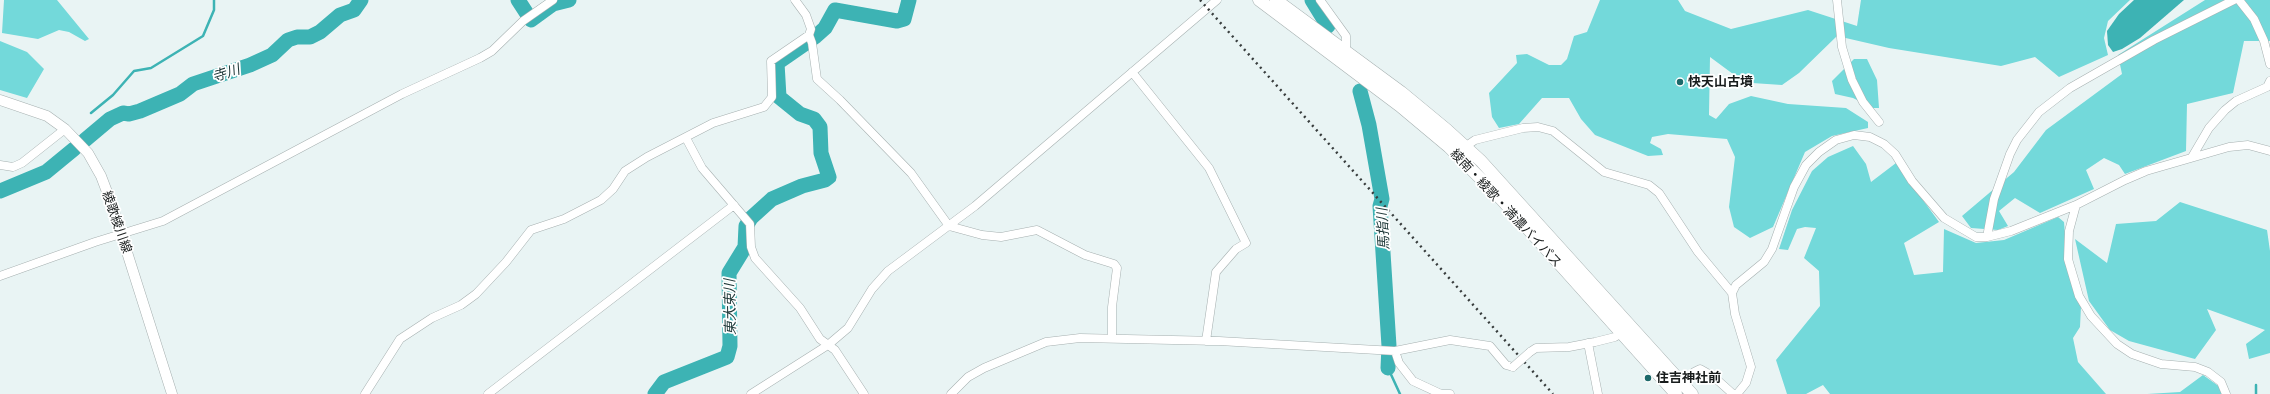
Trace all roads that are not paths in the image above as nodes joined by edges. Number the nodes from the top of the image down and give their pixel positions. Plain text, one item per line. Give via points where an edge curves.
1 (553, 0) edge
2 (795, 0) edge
3 (1217, 0) edge
4 (1259, 0) edge
5 (1276, 0) edge
6 (1320, 0) edge
7 (1837, 0) edge
8 (2234, 0) edge
9 (2239, 0) edge
10 (810, 39) junction
11 (1346, 52) junction
12 (2270, 64) edge
13 (1132, 72) junction
14 (2270, 81) edge
15 (0, 100) edge
16 (1879, 122) dead end
17 (65, 129) junction
18 (686, 138) junction
19 (1461, 150) junction
20 (2270, 151) edge
21 (2192, 157) junction
22 (0, 165) edge
23 (734, 205) junction
24 (2076, 205) junction
25 (949, 226) junction
26 (122, 235) junction
27 (1987, 237) junction
28 (0, 276) edge
29 (1732, 293) junction
30 (1621, 333) junction
31 (1112, 338) junction
32 (1206, 341) junction
33 (1588, 343) junction
34 (828, 345) junction
35 (1390, 351) junction
36 (1694, 372) dead end
37 (172, 394) edge
38 (365, 394) edge
39 (488, 394) edge
40 (751, 394) edge
41 (864, 394) edge
42 (951, 394) edge
43 (1450, 394) edge
44 (1598, 394) edge
45 (1676, 394) edge
46 (1692, 394) edge
47 (1733, 394) edge
48 (1737, 394) edge
49 (2226, 394) edge

1 - 26 street via 529,16 492,51 480,58 402,94 163,221
2 - 10 street via 810,23
3 - 13 street
4 - 19 highway, 綾南・綾歌・満濃バイパス
5 - 11 highway, 綾南・綾歌・満濃バイパス
6 - 11 street via 1346,36
7 - 16 street via 1842,47 1852,80 1863,102
8 - 27 street via 2154,40 2076,84 2039,112 2017,140 2010,154 1994,199
9 - 12 street via 2254,19 2264,41
10 - 18 street via 771,61 772,97 764,107 714,123
10 - 25 street via 817,79 911,173
11 - 19 highway, 綾南・綾歌・満濃バイパス via 1401,92
13 - 25 street
13 - 32 street via 1209,168 1246,242 1236,249 1216,272
14 - 21 street via 2267,87 2236,101 2225,110 2209,128
15 - 17 main road, 綾歌綾川線 via 47,116
17 - 22 street via 22,163 9,167
17 - 26 main road, 綾歌綾川線 via 88,153 101,176
18 - 23 street via 702,168
18 - 38 street via 647,157 625,172 602,200 564,219 531,230 476,294 461,305 432,318 400,338
19 - 29 street via 1475,140 1523,128 1538,127 1553,131 1604,172 1649,185 1659,193 1698,252
19 - 30 highway, 綾南・綾歌・満濃バイパス via 1502,200
19 - 46 highway, 綾南・綾歌・満濃バイパス via 1513,196
20 - 21 street via 2248,145 2229,147
21 - 24 street via 2125,180
23 - 34 street via 748,222 751,248 755,258 800,308 820,339
23 - 39 street
24 - 27 street via 2011,231
24 - 49 street via 2069,231 2068,259 2079,296 2092,316 2117,344 2132,354 2161,364 2195,367 2208,372 2221,382
25 - 31 street via 1001,237 1037,230 1086,255 1114,264 1117,268 1112,307
25 - 34 street via 884,275 872,288 848,328
26 - 28 street
26 - 37 main road, 綾歌綾川線
27 - 29 street via 1976,237 1944,218 1912,181 1895,154 1884,144 1870,136 1854,136 1836,140 1806,165 1794,187 1772,249 1764,262 1736,285
29 - 48 street via 1735,314 1751,367 1746,383
30 - 33 street via 1613,338
30 - 45 highway, 綾南・綾歌・満濃バイパス
31 - 32 street
31 - 42 street via 1046,342 984,368 968,377
32 - 35 street
33 - 35 street, bridge via 1536,348 1512,367 1506,365 1490,346 1482,343 1450,340
33 - 44 street
34 - 40 street
34 - 41 street via 835,350
35 - 43 street via 1412,381 1441,394
36 - 47 street via 1700,369 1714,377

